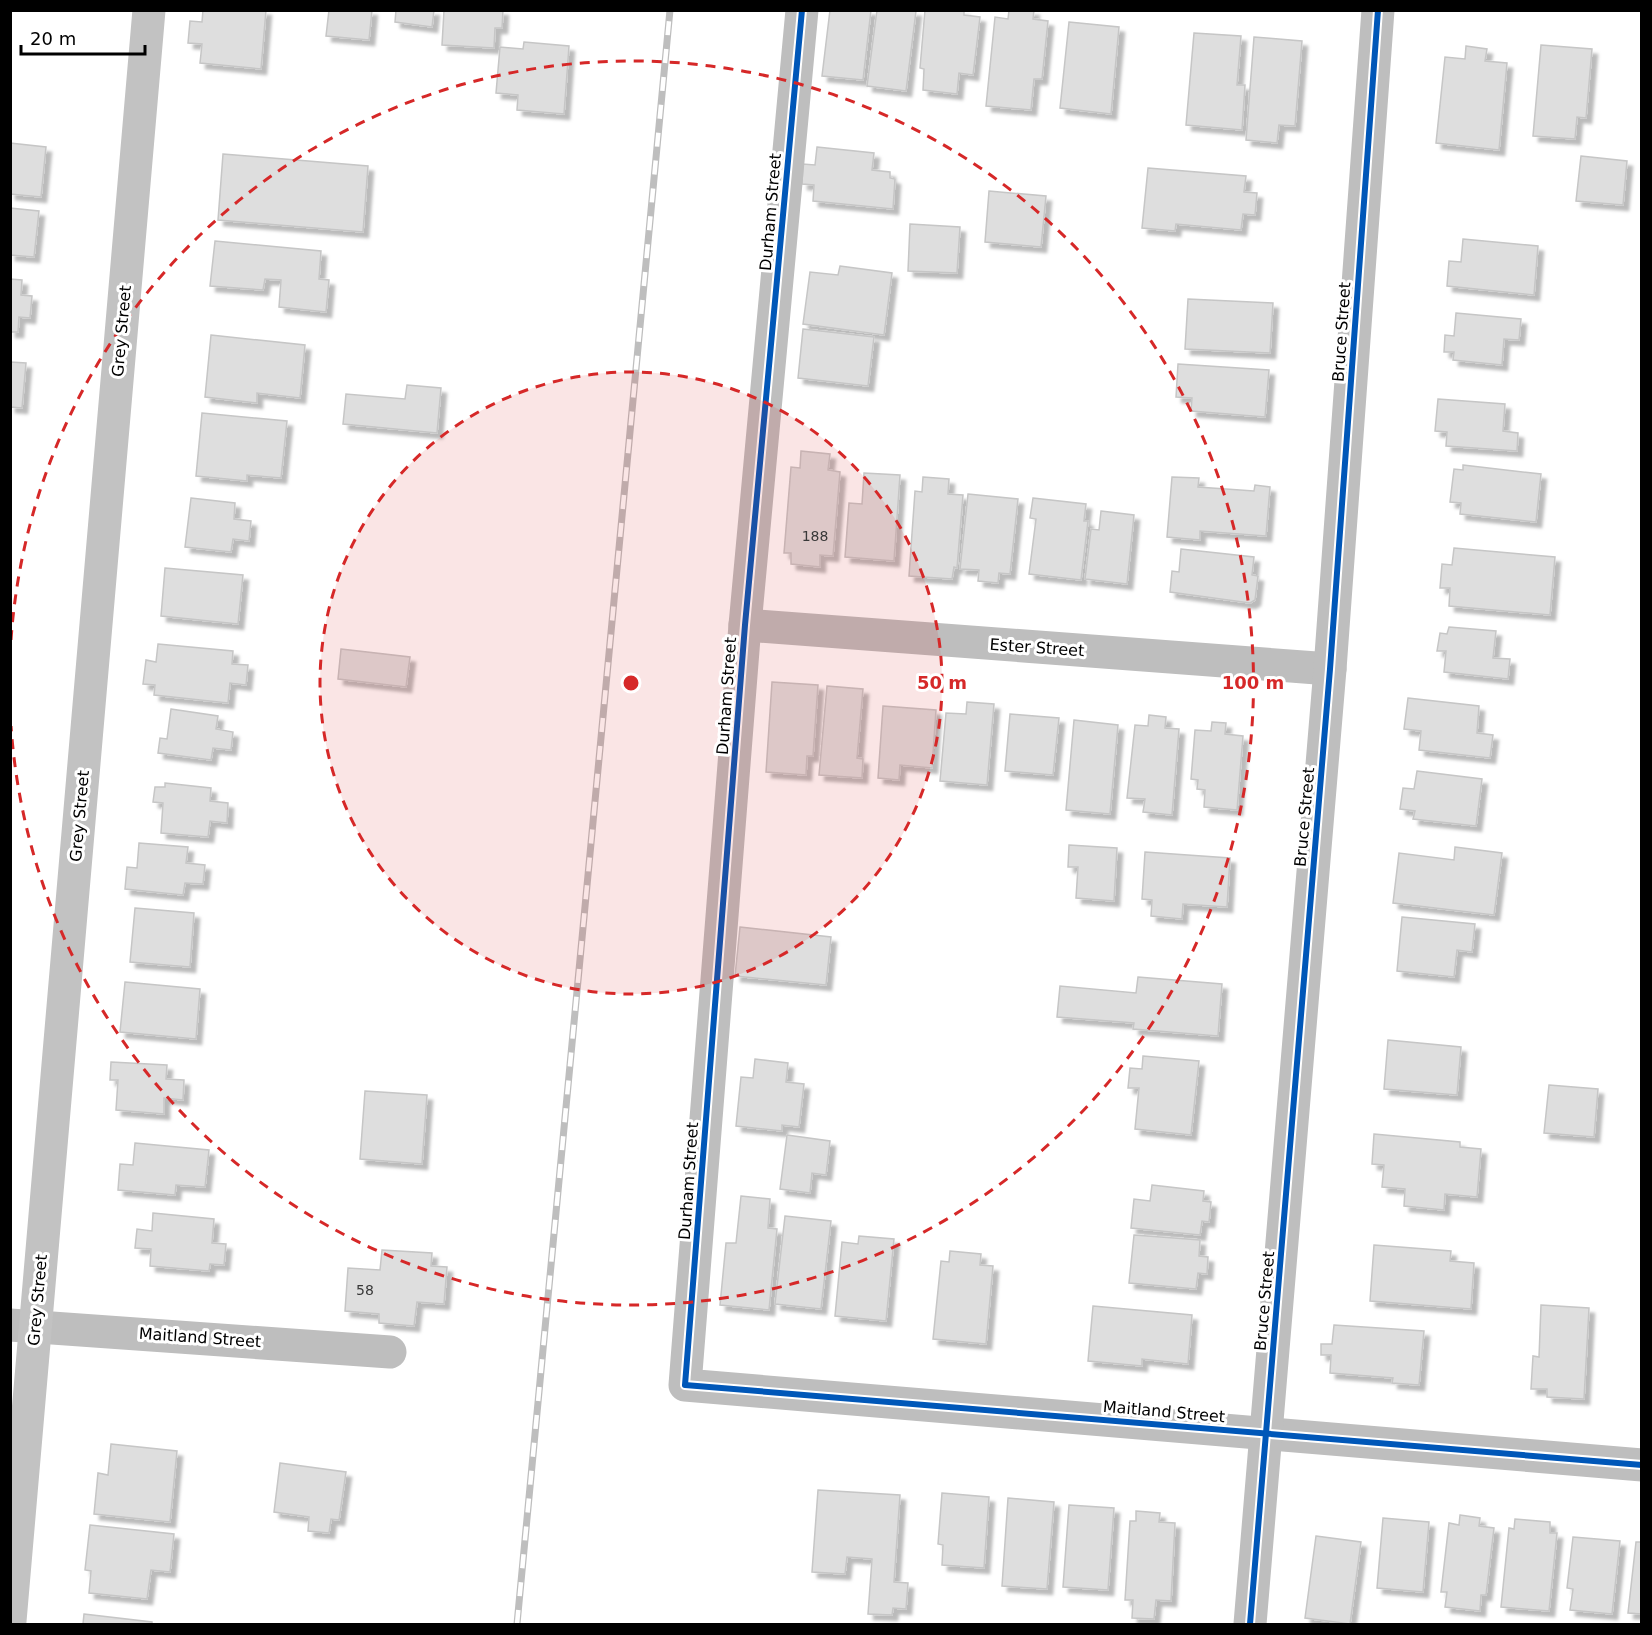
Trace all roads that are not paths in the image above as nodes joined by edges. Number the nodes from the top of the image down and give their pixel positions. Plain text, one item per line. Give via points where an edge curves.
1 (149, 10) edge
2 (802, 10) edge
3 (1378, 10) edge
4 (745, 625) junction
5 (1329, 669) junction
6 (23, 1325) edge
7 (390, 1352) dead end
8 (685, 1385) joint
9 (1267, 1433) junction
10 (1641, 1465) edge
11 (10, 1621) edge
12 (1251, 1624) edge

1 - 6 street, Grey Street
2 - 4 street, Durham Street
3 - 5 street, Bruce Street
4 - 5 street, Ester Street
4 - 8 street, Durham Street
5 - 9 street, Bruce Street
6 - 7 street, Maitland Street
6 - 11 street, Grey Street
8 - 9 street, Maitland Street
9 - 10 street, Maitland Street
9 - 12 street, Bruce Street

